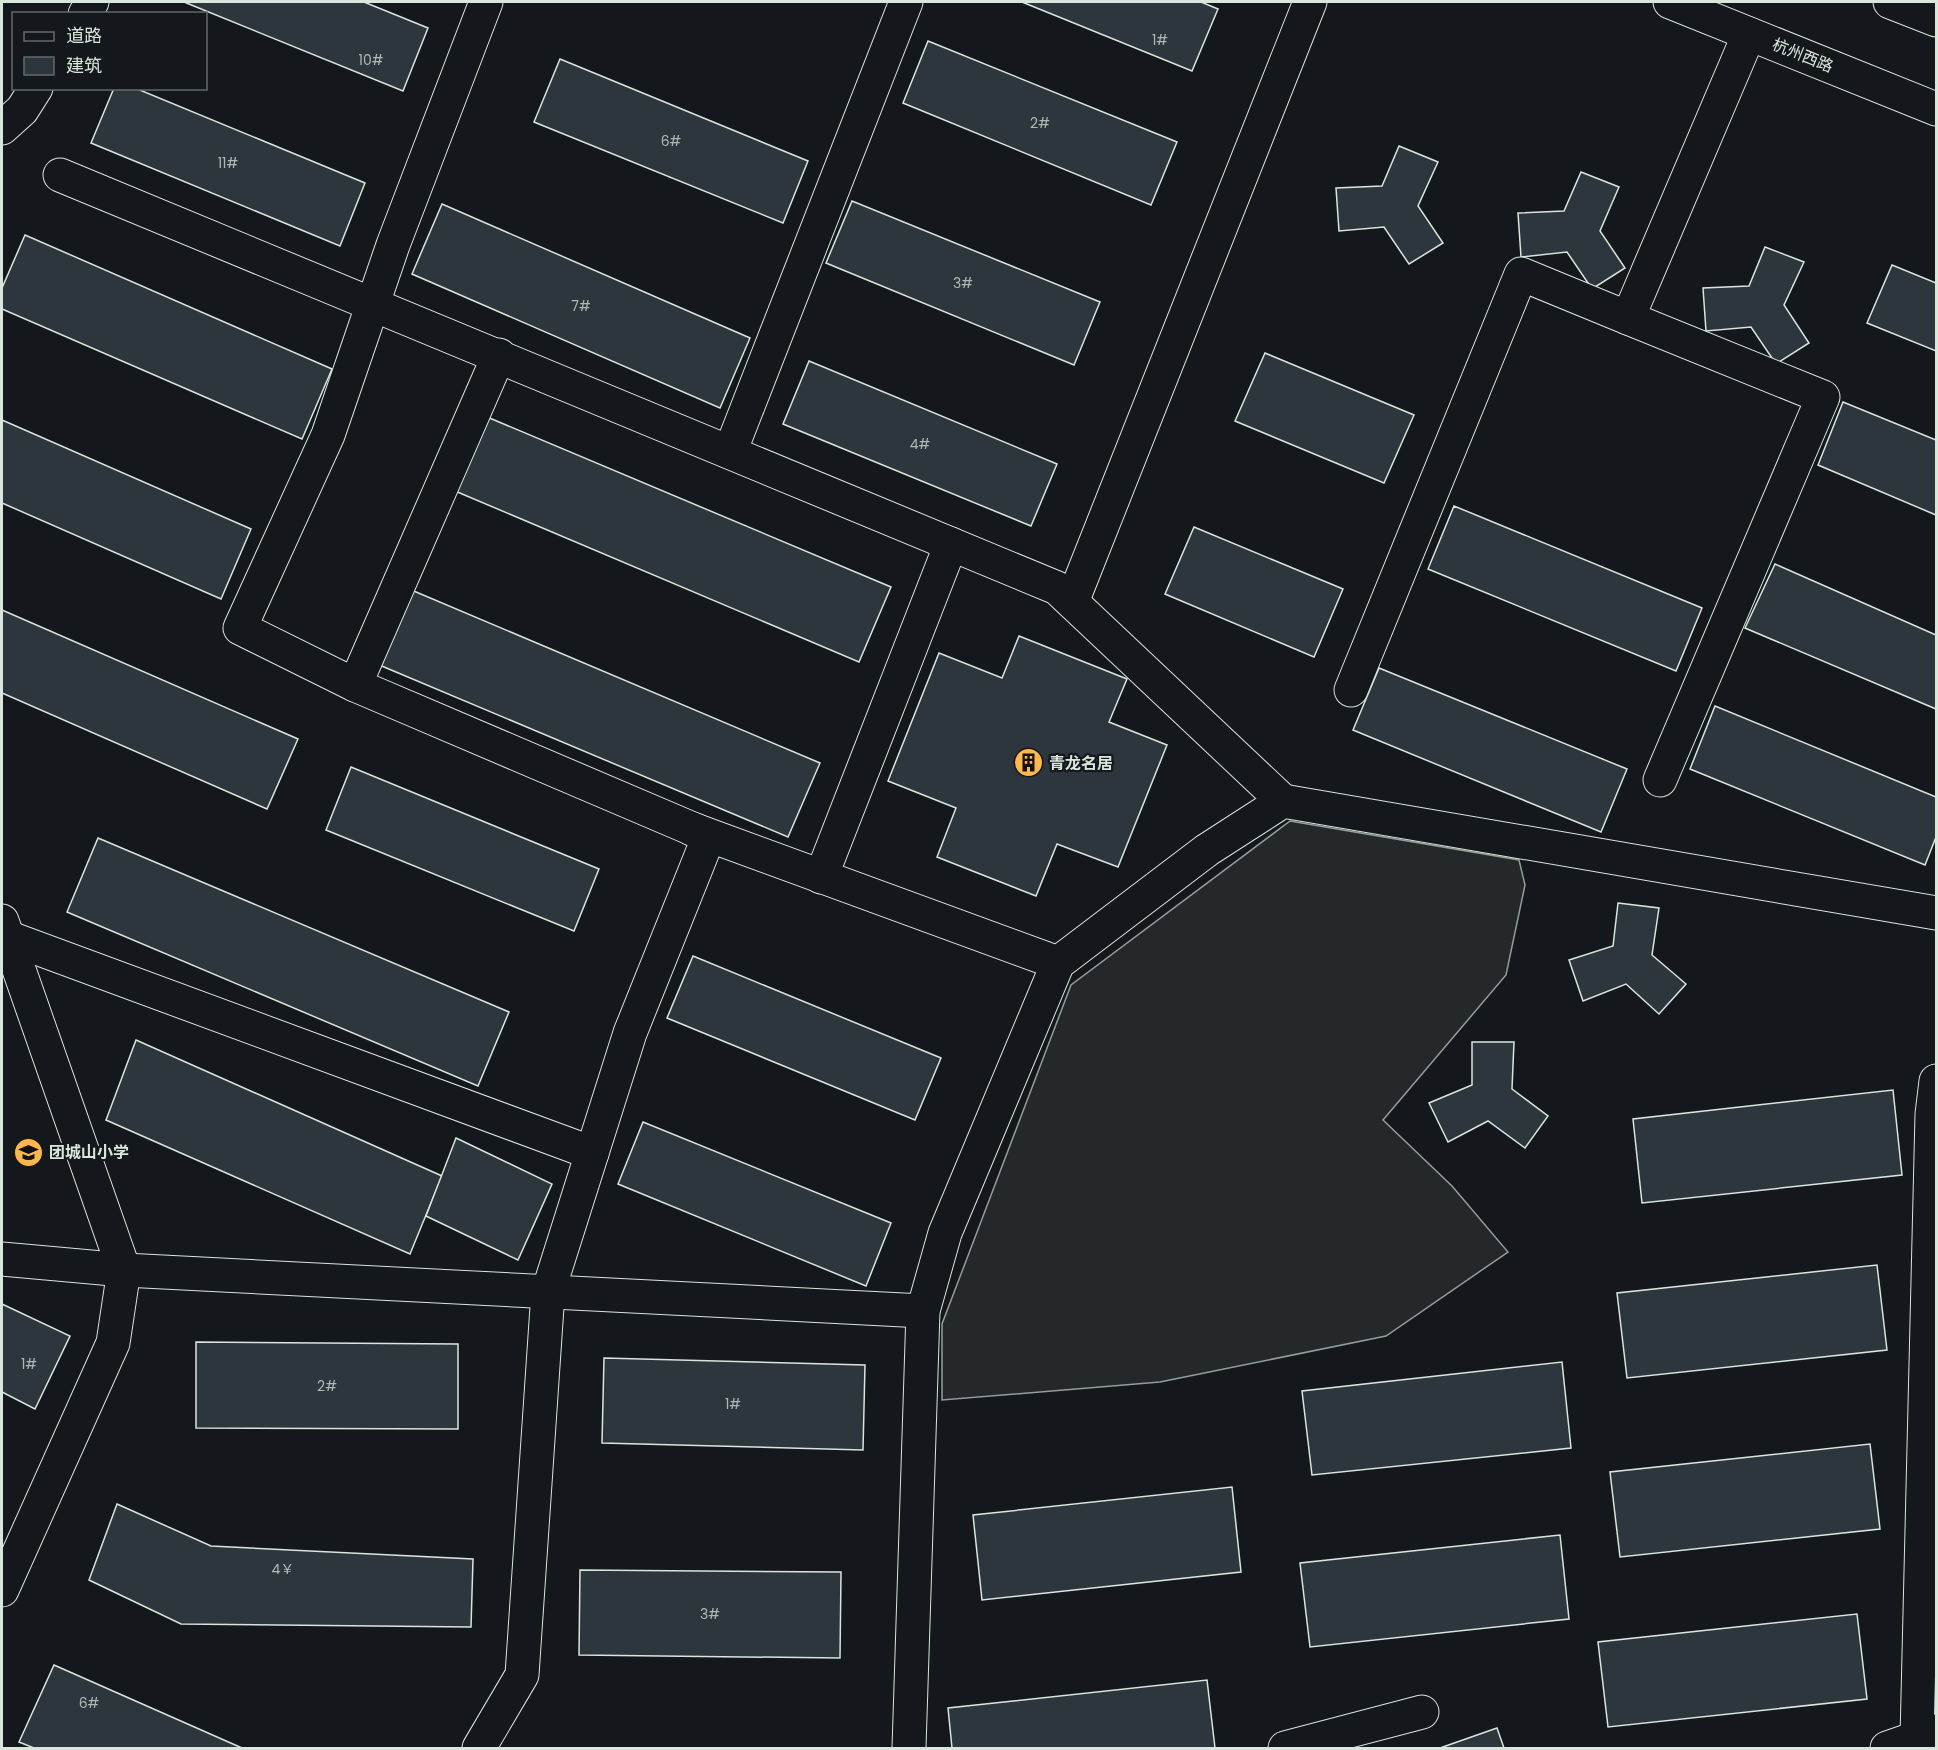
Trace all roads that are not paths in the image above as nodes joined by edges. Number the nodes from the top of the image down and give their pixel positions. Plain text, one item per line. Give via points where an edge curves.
1 (486, 2) edge
2 (906, 2) edge
3 (1310, 2) edge
4 (1670, 2) edge
5 (1890, 2) edge
6 (1936, 20) edge
7 (1749, 34) junction
8 (35, 90) edge
9 (1936, 109) edge
10 (2, 128) edge
11 (60, 175) dead end
12 (374, 304) junction
13 (1629, 318) junction
14 (499, 355) junction
15 (730, 452) junction
16 (951, 544) junction
17 (1072, 602) junction
18 (355, 685) junction
19 (1351, 690) dead end
20 (1660, 780) dead end
21 (1283, 801) junction
22 (692, 829) junction
23 (821, 877) junction
24 (1936, 913) edge
25 (4, 929) edge
26 (1058, 963) junction
27 (1936, 1081) edge
28 (592, 1153) junction
29 (1933, 1190) edge
30 (2, 1259) edge
31 (124, 1270) junction
32 (548, 1292) junction
33 (923, 1311) junction
34 (2, 1590) edge
35 (1422, 1712) dead end
36 (1914, 1739) edge
37 (479, 1749) edge
38 (909, 1749) edge
39 (1286, 1749) edge

1 - 12 street
2 - 15 street
3 - 17 street
4 - 7 street, 杭州西路
5 - 6 street
7 - 9 street, 杭州西路
7 - 13 street
8 - 10 street via 22,110
11 - 12 street
12 - 14 street
12 - 18 street via 328,435 240,628
13 - 19 street via 1521,274
13 - 20 street via 1823,397
14 - 15 street
14 - 18 street
15 - 16 street
16 - 17 street via 1057,588
16 - 23 street
17 - 21 street
18 - 22 street
21 - 24 street
21 - 26 street via 1207,850
22 - 23 street
22 - 28 street via 710,836 630,1033
23 - 26 street
25 - 28 street
25 - 31 street
26 - 33 street via 945,1233
27 - 29 street via 1932,1114
28 - 32 street
29 - 36 street
30 - 31 street
31 - 32 street
31 - 34 street via 113,1343
32 - 33 street
32 - 37 street via 522,1675
33 - 38 street
35 - 39 street

